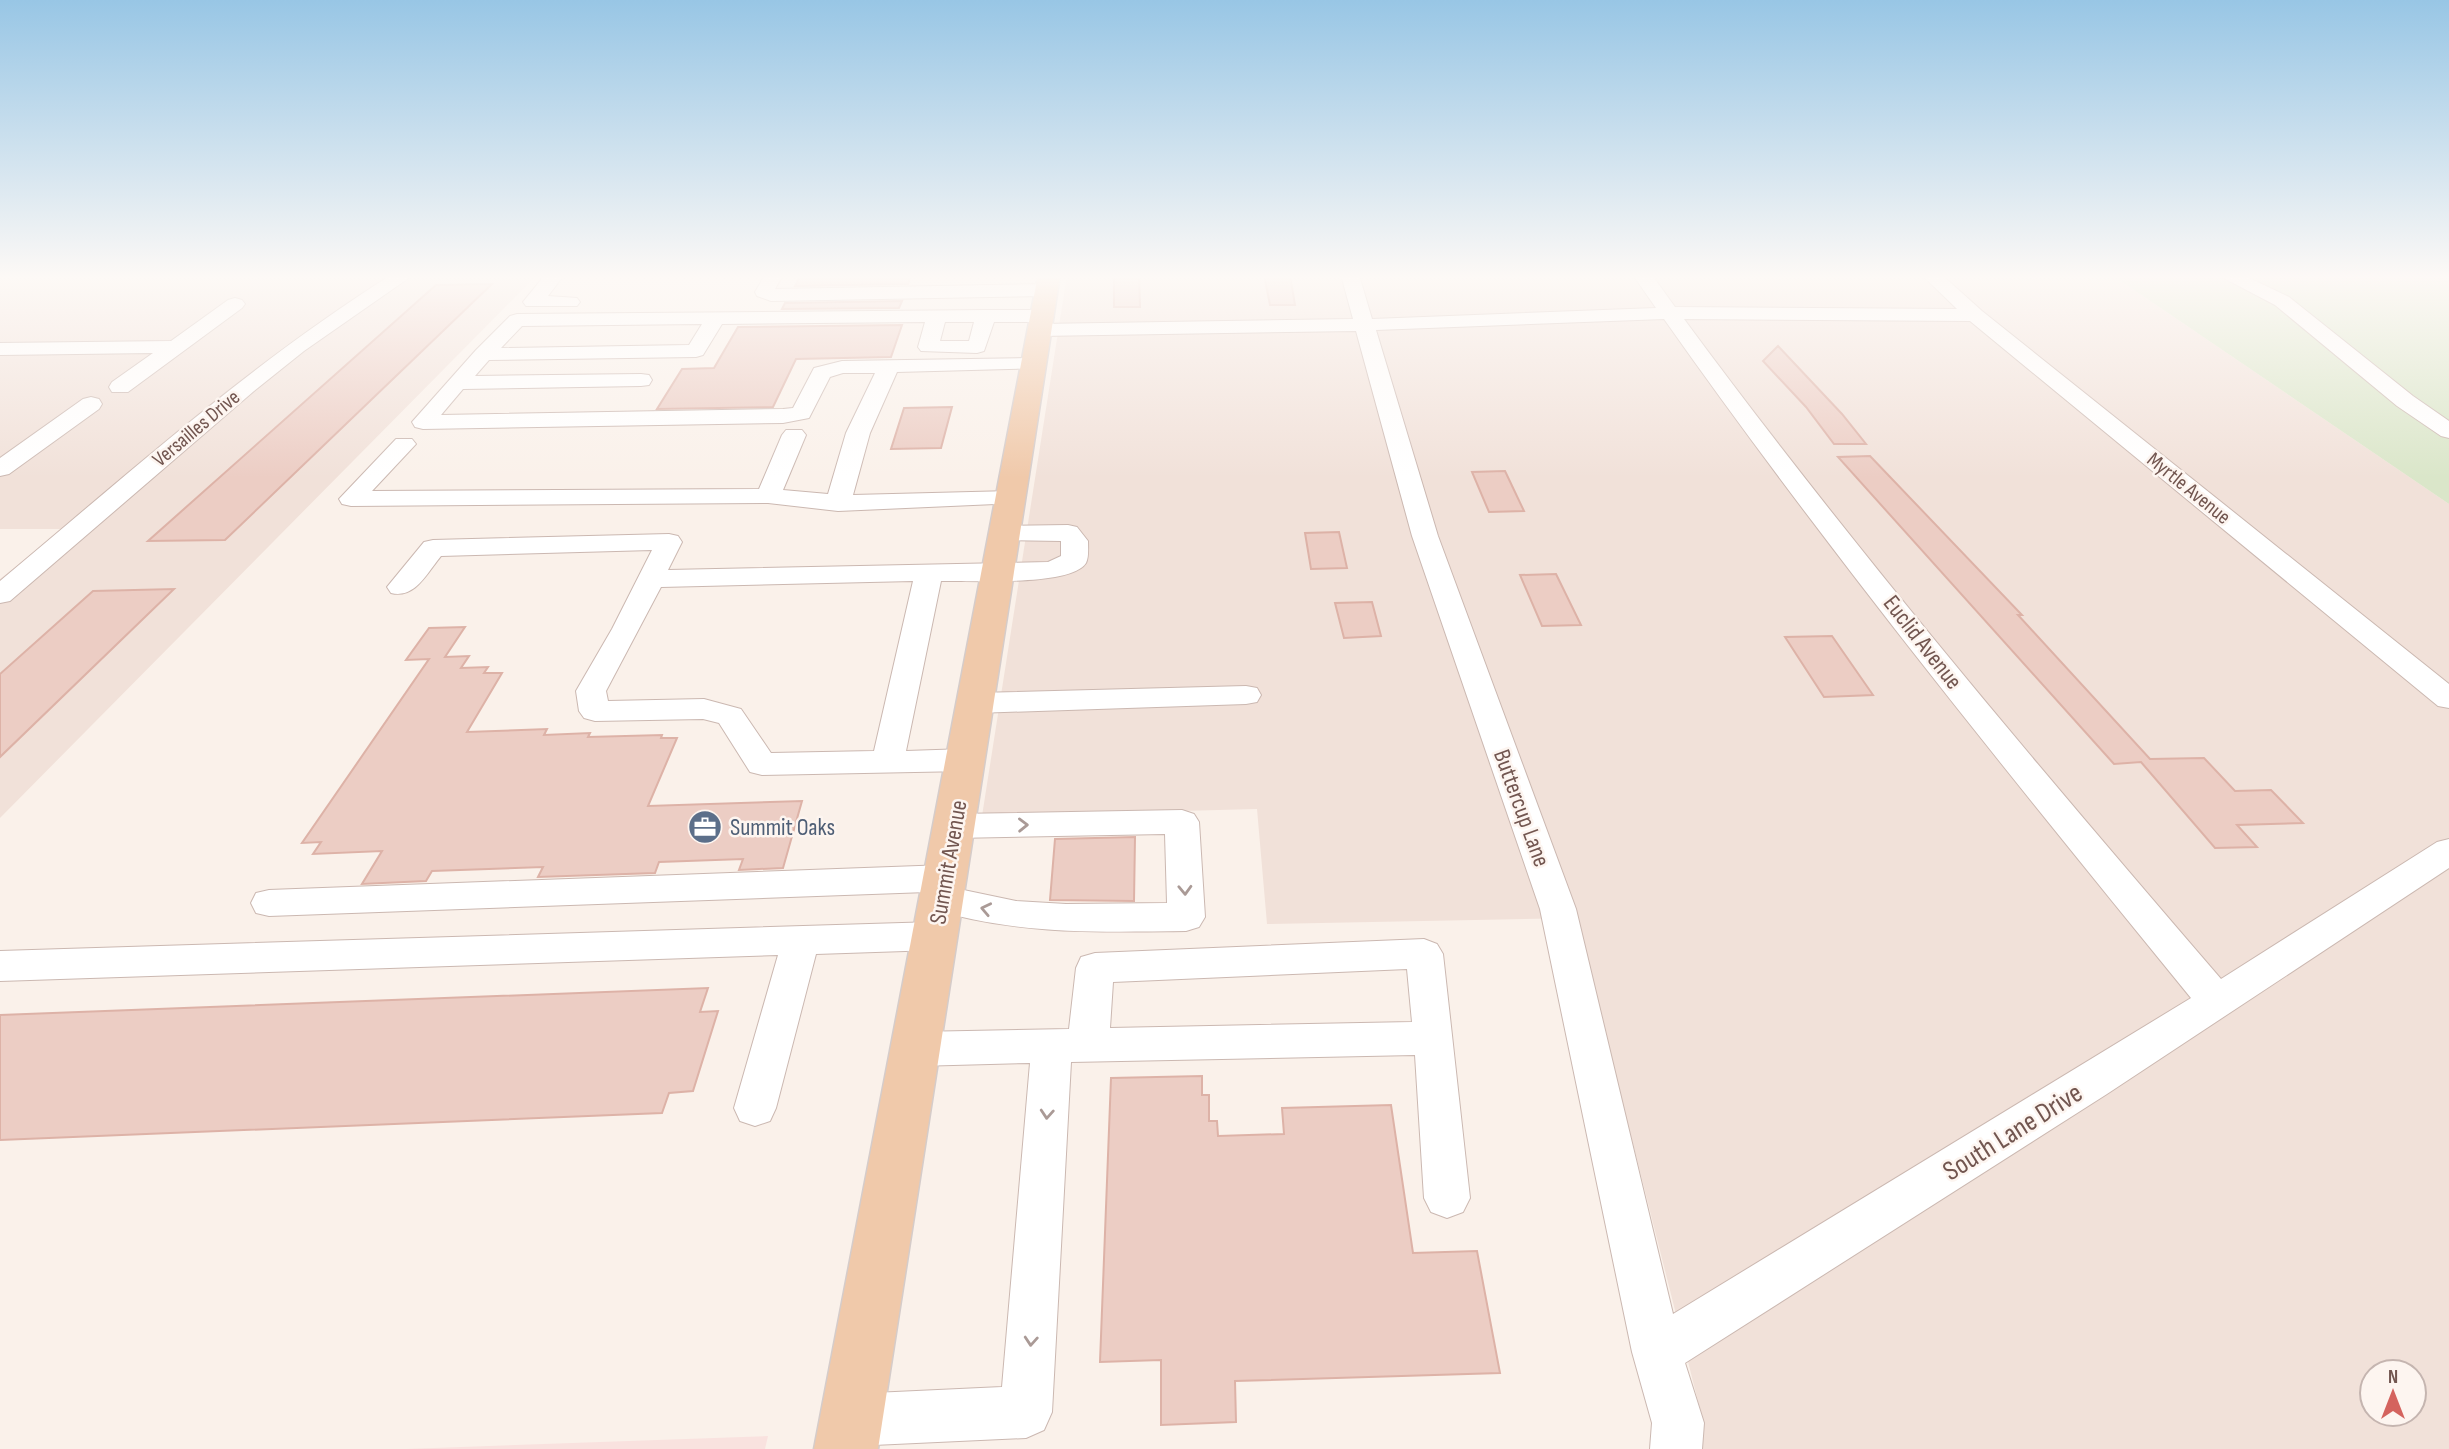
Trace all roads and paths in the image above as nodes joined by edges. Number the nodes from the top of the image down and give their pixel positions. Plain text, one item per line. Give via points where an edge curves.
1 (180, 343) edge
2 (303, 343) edge
3 (495, 343) edge
4 (701, 343) edge
5 (929, 343) edge
6 (978, 343) edge
7 (1010, 343) edge
8 (1038, 343) edge
9 (1369, 343) edge
10 (1690, 343) edge
11 (2009, 343) edge
12 (2338, 343) edge
13 (174, 347) junction
14 (0, 349) edge
15 (484, 354) junction
16 (889, 366) junction
17 (458, 383) junction
18 (120, 387) dead end
19 (91, 404) dead end
20 (620, 410) junction
21 (2449, 431) edge
22 (794, 435) dead end
23 (404, 444) dead end
24 (0, 468) edge
25 (768, 496) junction
26 (838, 503) junction
27 (1005, 534) junction
28 (929, 572) junction
29 (651, 579) junction
30 (401, 587) dead end
31 (0, 595) edge
32 (1246, 695) dead end
33 (2449, 699) edge
34 (976, 703) junction
35 (966, 760) junction
36 (888, 761) junction
37 (955, 826) junction
38 (2449, 850) edge
39 (269, 903) dead end
40 (941, 904) junction
41 (801, 940) junction
42 (0, 966) edge
43 (2216, 1000) junction
44 (1434, 1038) junction
45 (1070, 1046) junction
46 (916, 1049) junction
47 (755, 1108) dead end
48 (1447, 1198) dead end
49 (1657, 1352) junction
50 (849, 1434) edge
51 (1676, 1449) edge

1 - 13 street
2 - 31 street, Versailles Drive
3 - 15 street
4 - 15 street via 696,351
5 - 6 street via 928,347
7 - 16 street
8 - 27 main road, Summit Avenue
9 - 49 street, Buttercup Lane via 1425,536 1558,909
10 - 43 street, Euclid Avenue via 2045,796
11 - 33 street, Myrtle Avenue
12 - 21 street via 2405,401
13 - 14 street
13 - 18 street
15 - 17 street
16 - 20 street via 842,367 822,373 801,413
16 - 26 street via 858,433
17 - 20 street via 439,405
17 - 20 street via 641,380
19 - 24 street
22 - 25 street
23 - 25 street via 351,499
25 - 26 street
26 - 27 street
27 - 28 street
27 - 34 main road, Summit Avenue
28 - 29 street
28 - 36 street
29 - 30 street via 669,542 433,548
29 - 36 street via 590,691 594,711 704,709 730,716 762,764
32 - 34 street
34 - 35 main road, Summit Avenue
35 - 36 street
35 - 37 main road, Summit Avenue
37 - 40 main road, Summit Avenue
37 -> 40 street via 1182,822 1186,917 1066,918
38 - 43 street, South Lane Drive
39 - 40 street
40 - 41 street
40 - 46 main road, Summit Avenue
41 - 42 street
41 - 47 street
43 - 49 street, South Lane Drive
44 - 45 street
44 - 45 street via 1424,954 1095,968
44 - 48 street
45 - 46 street
45 -> 50 street via 1026,1412
46 - 50 main road, Summit Avenue
49 - 51 street via 1678,1423

